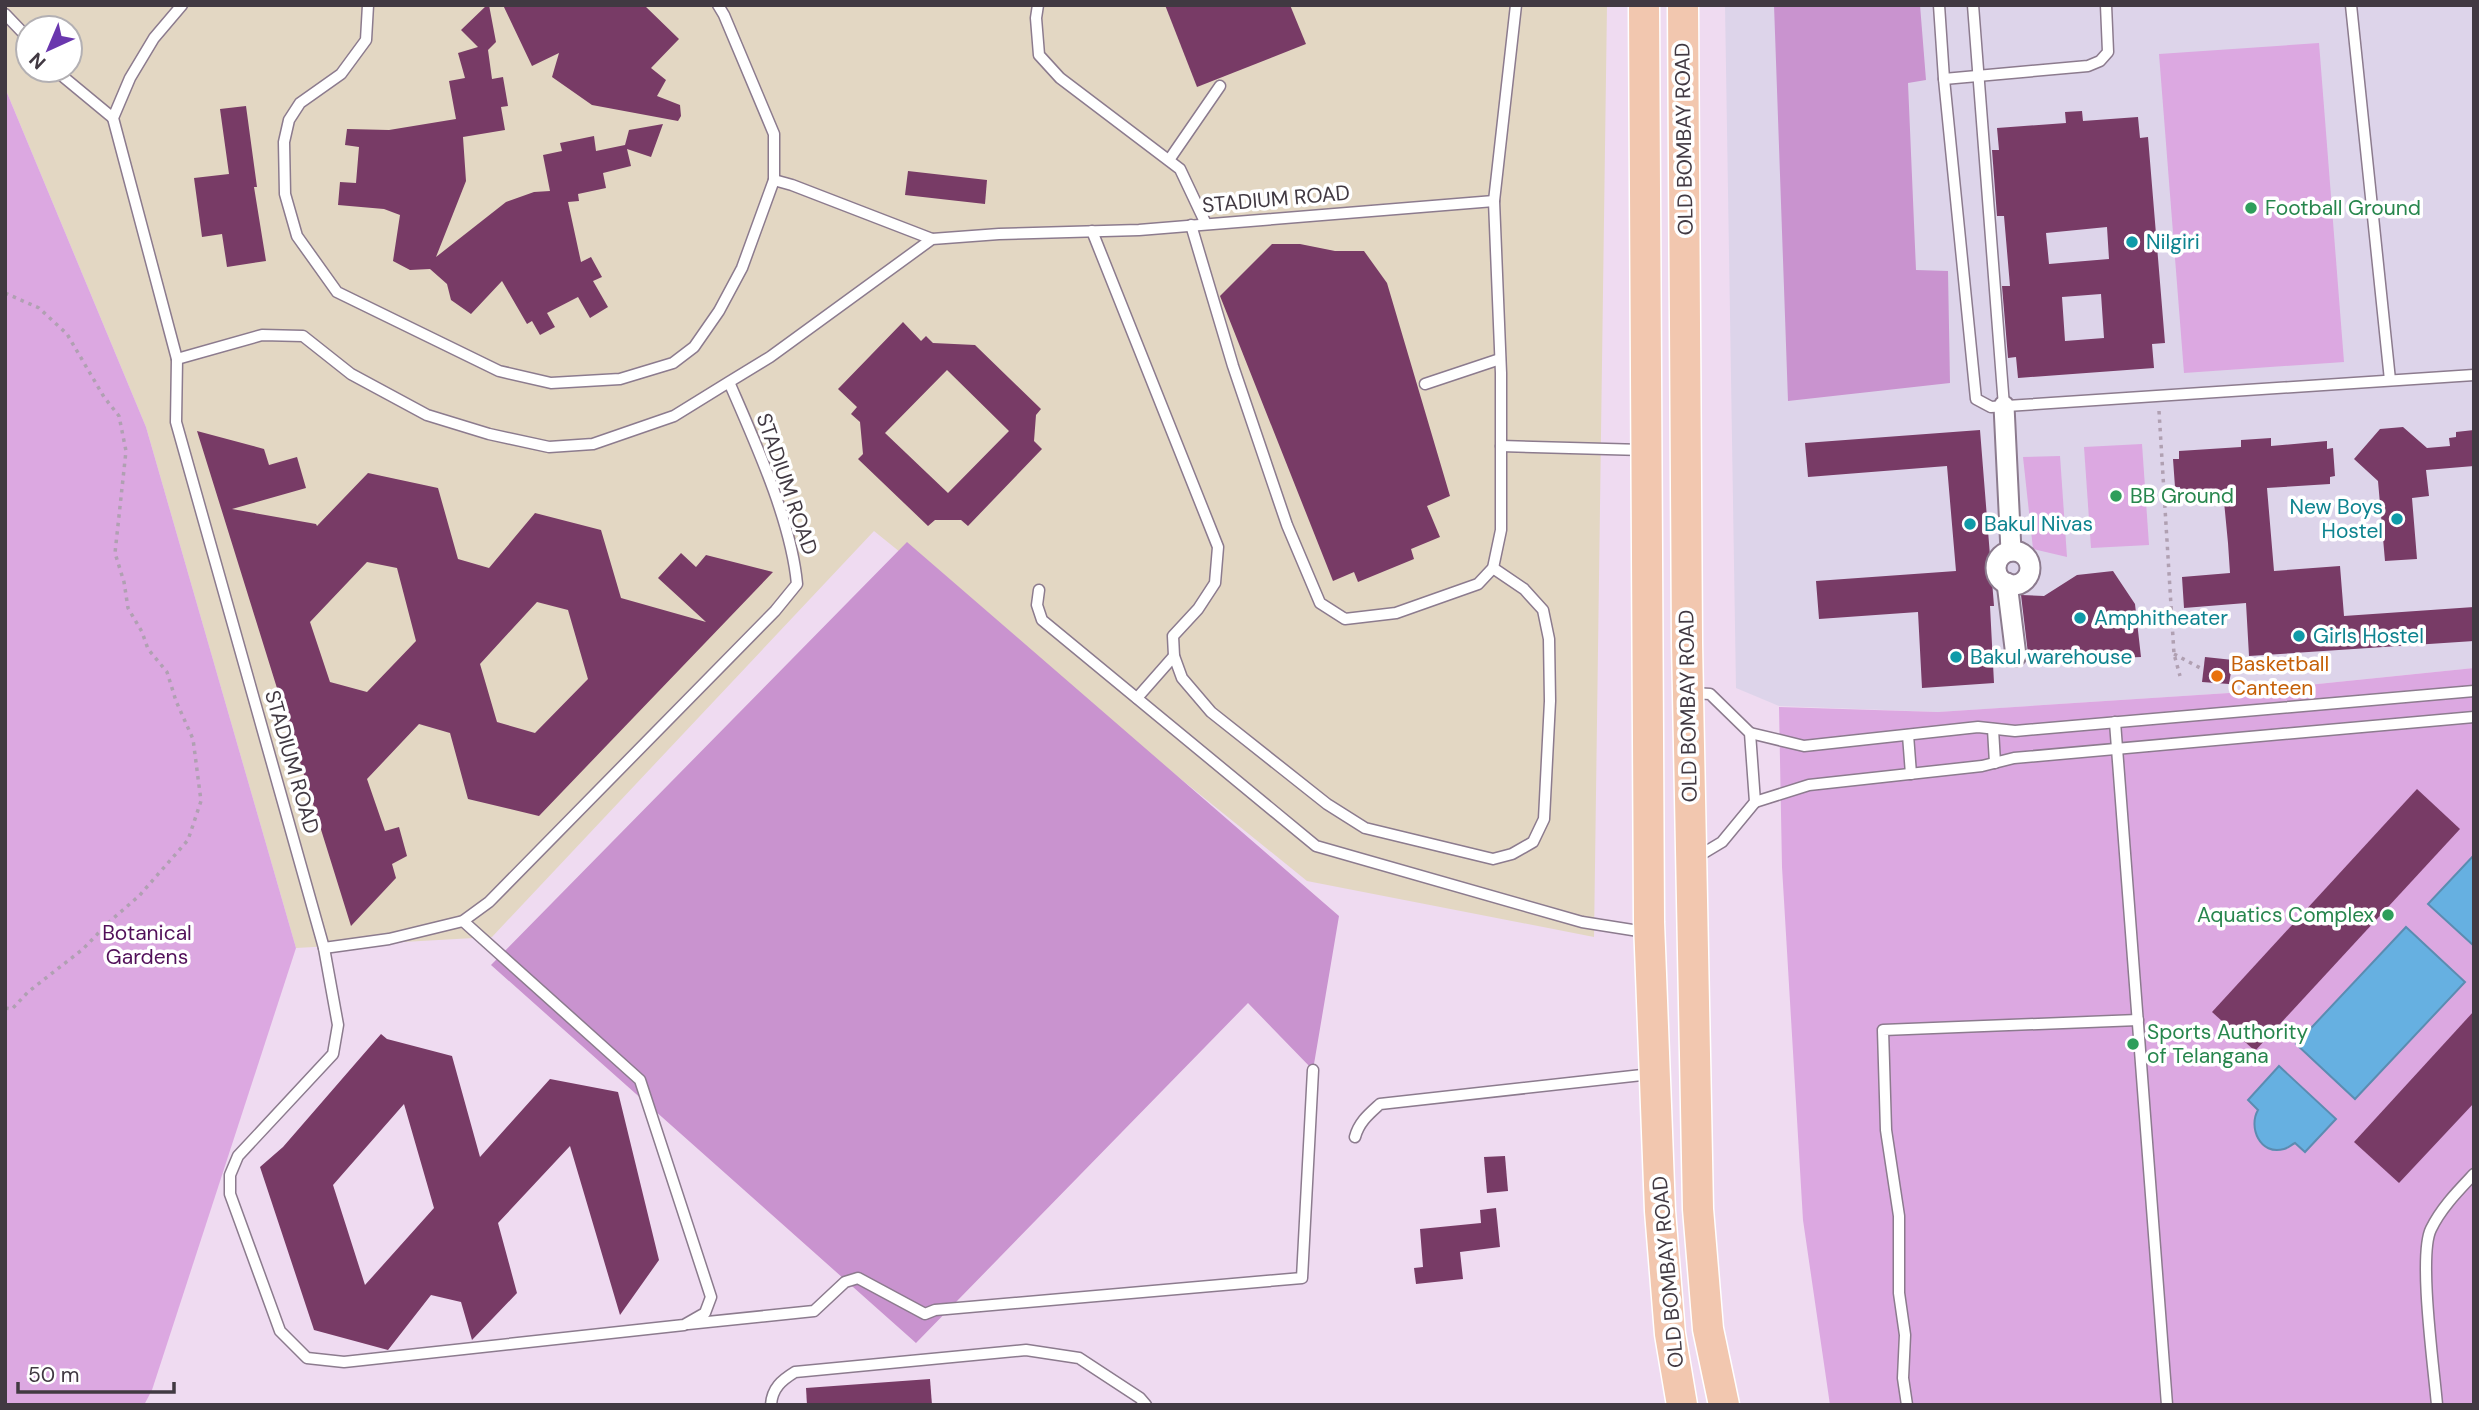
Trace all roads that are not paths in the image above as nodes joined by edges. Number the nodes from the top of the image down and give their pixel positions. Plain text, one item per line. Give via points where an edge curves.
1 (182, 5) edge
2 (368, 5) edge
3 (718, 5) edge
4 (1038, 5) edge
5 (1516, 5) edge
6 (1644, 5) edge
7 (1682, 5) edge
8 (1939, 5) edge
9 (1973, 5) edge
10 (2106, 5) edge
11 (2351, 5) edge
12 (1979, 76) junction
13 (1944, 79) junction
14 (72, 84) edge
15 (1220, 86) dead end
16 (113, 118) junction
17 (1169, 160) junction
18 (774, 180) junction
19 (1494, 201) junction
20 (1206, 224) junction
21 (1191, 225) junction
22 (1092, 231) junction
23 (932, 239) junction
24 (177, 359) junction
25 (1500, 359) junction
26 (2474, 375) edge
27 (2390, 380) junction
28 (729, 382) junction
29 (1424, 384) dead end
30 (2004, 406) junction
31 (1501, 446) junction
32 (1647, 450) junction
33 (1493, 568) junction
34 (1039, 590) dead end
35 (1174, 656) junction
36 (2016, 656) dead end
37 (2474, 691) edge
38 (1689, 692) junction
39 (1137, 698) junction
40 (2474, 717) edge
41 (2115, 722) junction
42 (1993, 729) junction
43 (1750, 733) junction
44 (1908, 734) junction
45 (2117, 749) junction
46 (1995, 763) junction
47 (1911, 774) junction
48 (1649, 778) junction
49 (1689, 778) junction
50 (1755, 802) junction
51 (1690, 862) junction
52 (463, 920) junction
53 (1650, 933) junction
54 (324, 948) junction
55 (2138, 1020) junction
56 (1313, 1070) dead end
57 (1655, 1073) junction
58 (1355, 1138) dead end
59 (2474, 1174) edge
60 (684, 1325) junction
61 (771, 1405) edge
62 (1146, 1405) edge
63 (1682, 1405) edge
64 (1724, 1405) edge
65 (1907, 1405) edge
66 (2167, 1405) edge
67 (2437, 1405) edge

1 - 16 lane via 153,38
2 - 18 lane via 366,40 341,74 300,103 289,120 284,142 285,194 297,236 338,292 499,371 551,383 620,379 673,363 694,347 719,311 742,268
3 - 18 lane via 774,134
4 - 17 lane via 1039,55 1060,78
5 - 19 lane
6 - 32 main road, OLD BOMBAY ROAD
7 - 38 main road, OLD BOMBAY ROAD
8 - 13 lane
9 - 12 lane
10 - 12 lane via 2108,52 2100,61
11 - 27 lane
12 - 13 lane
12 - 30 lane
13 - 30 lane via 1976,399 1991,407
14 - 16 lane
15 - 17 lane
16 - 24 lane, STADIUM ROAD
17 - 20 lane via 1180,169
18 - 23 lane
19 - 20 lane, STADIUM ROAD
19 - 25 lane
20 - 21 lane, STADIUM ROAD
21 - 22 lane, STADIUM ROAD
21 - 33 lane via 1287,525 1320,603 1345,619 1396,612 1478,584
22 - 23 lane, STADIUM ROAD
22 - 35 lane via 1218,547 1215,583 1173,636
23 - 28 lane
24 - 28 lane via 262,335 303,336 351,374 427,415 550,447 593,444 674,415
24 - 54 lane, STADIUM ROAD via 176,422
25 - 29 lane
25 - 31 lane
26 - 27 lane
27 - 30 lane
28 - 52 lane, STADIUM ROAD via 790,543 797,584 562,830 489,902
30 - 36 street via 2011,551 1997,565 1999,576 2007,583
31 - 32 lane
31 - 33 lane via 1502,530
32 - 48 main road, OLD BOMBAY ROAD
33 - 35 lane via 1524,589 1543,610 1549,639 1544,819 1534,842 1512,854 1493,859 1365,828 1300,784 1211,712 1182,678
34 - 39 lane via 1037,606 1042,620
35 - 39 lane
37 - 41 lane
38 - 43 lane via 1710,694
38 - 49 main road, OLD BOMBAY ROAD
39 - 53 lane via 1316,846 1582,922
40 - 45 lane
41 - 42 lane via 2015,732
41 - 45 lane
42 - 44 lane
42 - 46 lane
43 - 44 lane via 1804,746
43 - 50 lane
44 - 47 lane
45 - 46 lane
45 - 55 lane
46 - 47 lane
47 - 50 lane via 1809,785
48 - 49 main road
48 - 53 main road, OLD BOMBAY ROAD
49 - 51 main road, OLD BOMBAY ROAD
50 - 51 lane via 1722,842
51 - 64 main road, OLD BOMBAY ROAD via 1698,1209 1708,1329
52 - 54 lane, STADIUM ROAD via 389,939
52 - 60 lane via 640,1080 710,1297 705,1313
53 - 57 main road, OLD BOMBAY ROAD
54 - 60 lane via 338,1025 333,1054 238,1156 230,1175 230,1194 280,1331 307,1357 344,1362
55 - 65 lane via 1884,1030 1886,1130 1899,1216
55 - 66 lane
56 - 60 lane via 1302,1278 925,1314 858,1278 845,1282 814,1311
57 - 58 lane via 1380,1104 1366,1116
57 - 63 main road, OLD BOMBAY ROAD via 1667,1306
59 - 67 lane via 2430,1230 2425,1255
61 - 62 lane via 778,1383 795,1371 1026,1350 1079,1358

